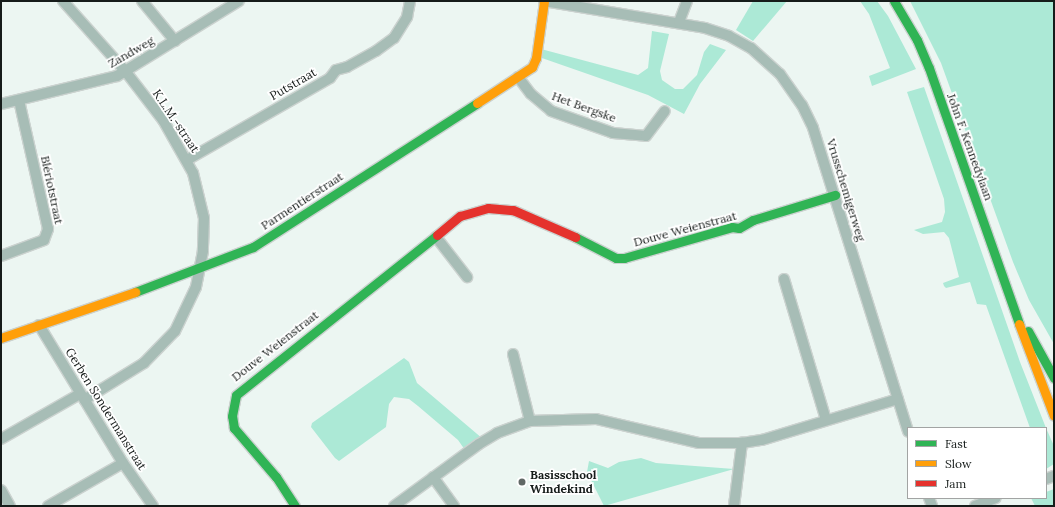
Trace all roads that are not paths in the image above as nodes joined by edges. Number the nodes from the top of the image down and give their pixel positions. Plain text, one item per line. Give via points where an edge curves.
1 (63, 1) edge
2 (142, 1) edge
3 (239, 1) edge
4 (410, 1) edge
5 (544, 1) edge
6 (686, 1) edge
7 (894, 1) edge
8 (584, 5) edge
9 (680, 22) junction
10 (175, 41) junction
11 (126, 72) junction
12 (518, 77) junction
13 (18, 100) junction
14 (1, 104) edge
15 (666, 111) dead end
16 (187, 160) junction
17 (834, 195) junction
18 (436, 237) junction
19 (1, 256) edge
20 (200, 268) junction
21 (467, 277) dead end
22 (784, 279) dead end
23 (1014, 306) junction
24 (39, 325) junction
25 (1, 338) edge
26 (513, 354) dead end
27 (1054, 378) edge
28 (82, 397) junction
29 (898, 399) junction
30 (1054, 416) edge
31 (826, 420) junction
32 (530, 421) junction
33 (907, 428) edge
34 (1, 439) edge
35 (742, 443) junction
36 (123, 463) junction
37 (433, 477) junction
38 (1, 490) edge
39 (993, 499) edge
40 (10, 506) edge
41 (48, 506) edge
42 (153, 506) edge
43 (295, 506) edge
44 (394, 506) edge
45 (454, 506) edge
46 (734, 506) edge
47 (975, 506) edge

1 - 11 street, K.L.M.-straat
2 - 10 street
3 - 10 street, Zandweg
4 - 16 street, Putstraat via 407,17 394,38 376,51 347,67 336,70 330,78
5 - 8 street, Vrusschemigerweg
5 - 12 street, Parmentierstraat via 536,58 532,67
6 - 9 street
7 - 23 street, John F. Kennedylaan via 917,40 929,68
8 - 9 street, Vrusschemigerweg
9 - 17 street, Vrusschemigerweg via 729,36 751,48 780,74 802,105 813,128
10 - 11 street, Zandweg
11 - 13 street, Zandweg via 102,81
11 - 16 street, K.L.M.-straat via 163,120
12 - 15 street, Het Bergske via 531,94 551,111 613,133 646,136
12 - 20 street, Parmentierstraat via 253,247
13 - 14 street, Zandweg
13 - 19 street, Blériotstraat via 48,229 44,240
16 - 20 street, K.L.M.-straat via 198,187 204,218 205,235
17 - 18 street, Douve Weienstraat via 753,220 739,228 732,227 624,258 605,253 546,223 513,210 497,207 460,216
17 - 29 street, Vrusschemigerweg
18 - 21 street
18 - 43 street, Douve Weienstraat via 236,395 232,416 234,428 276,477
20 - 24 street, Parmentierstraat
20 - 28 street, K.L.M.-straat via 190,303 166,342 144,363
22 - 31 street
23 - 27 street, John F. Kennedylaan
23 - 30 street, John F. Kennedylaan via 1031,359
24 - 25 street, Parmentierstraat
24 - 28 street, Gerben Sondermanstraat
26 - 32 street
28 - 34 street, K.L.M.-straat
28 - 36 street, Gerben Sondermanstraat
29 - 31 street
29 - 33 street, Vrusschemigerweg
31 - 35 street via 762,440
32 - 35 street via 596,419 699,443
32 - 37 street via 497,433
35 - 46 street
36 - 41 street
36 - 42 street, Gerben Sondermanstraat
37 - 44 street
37 - 45 street
38 - 40 street
39 - 47 street

